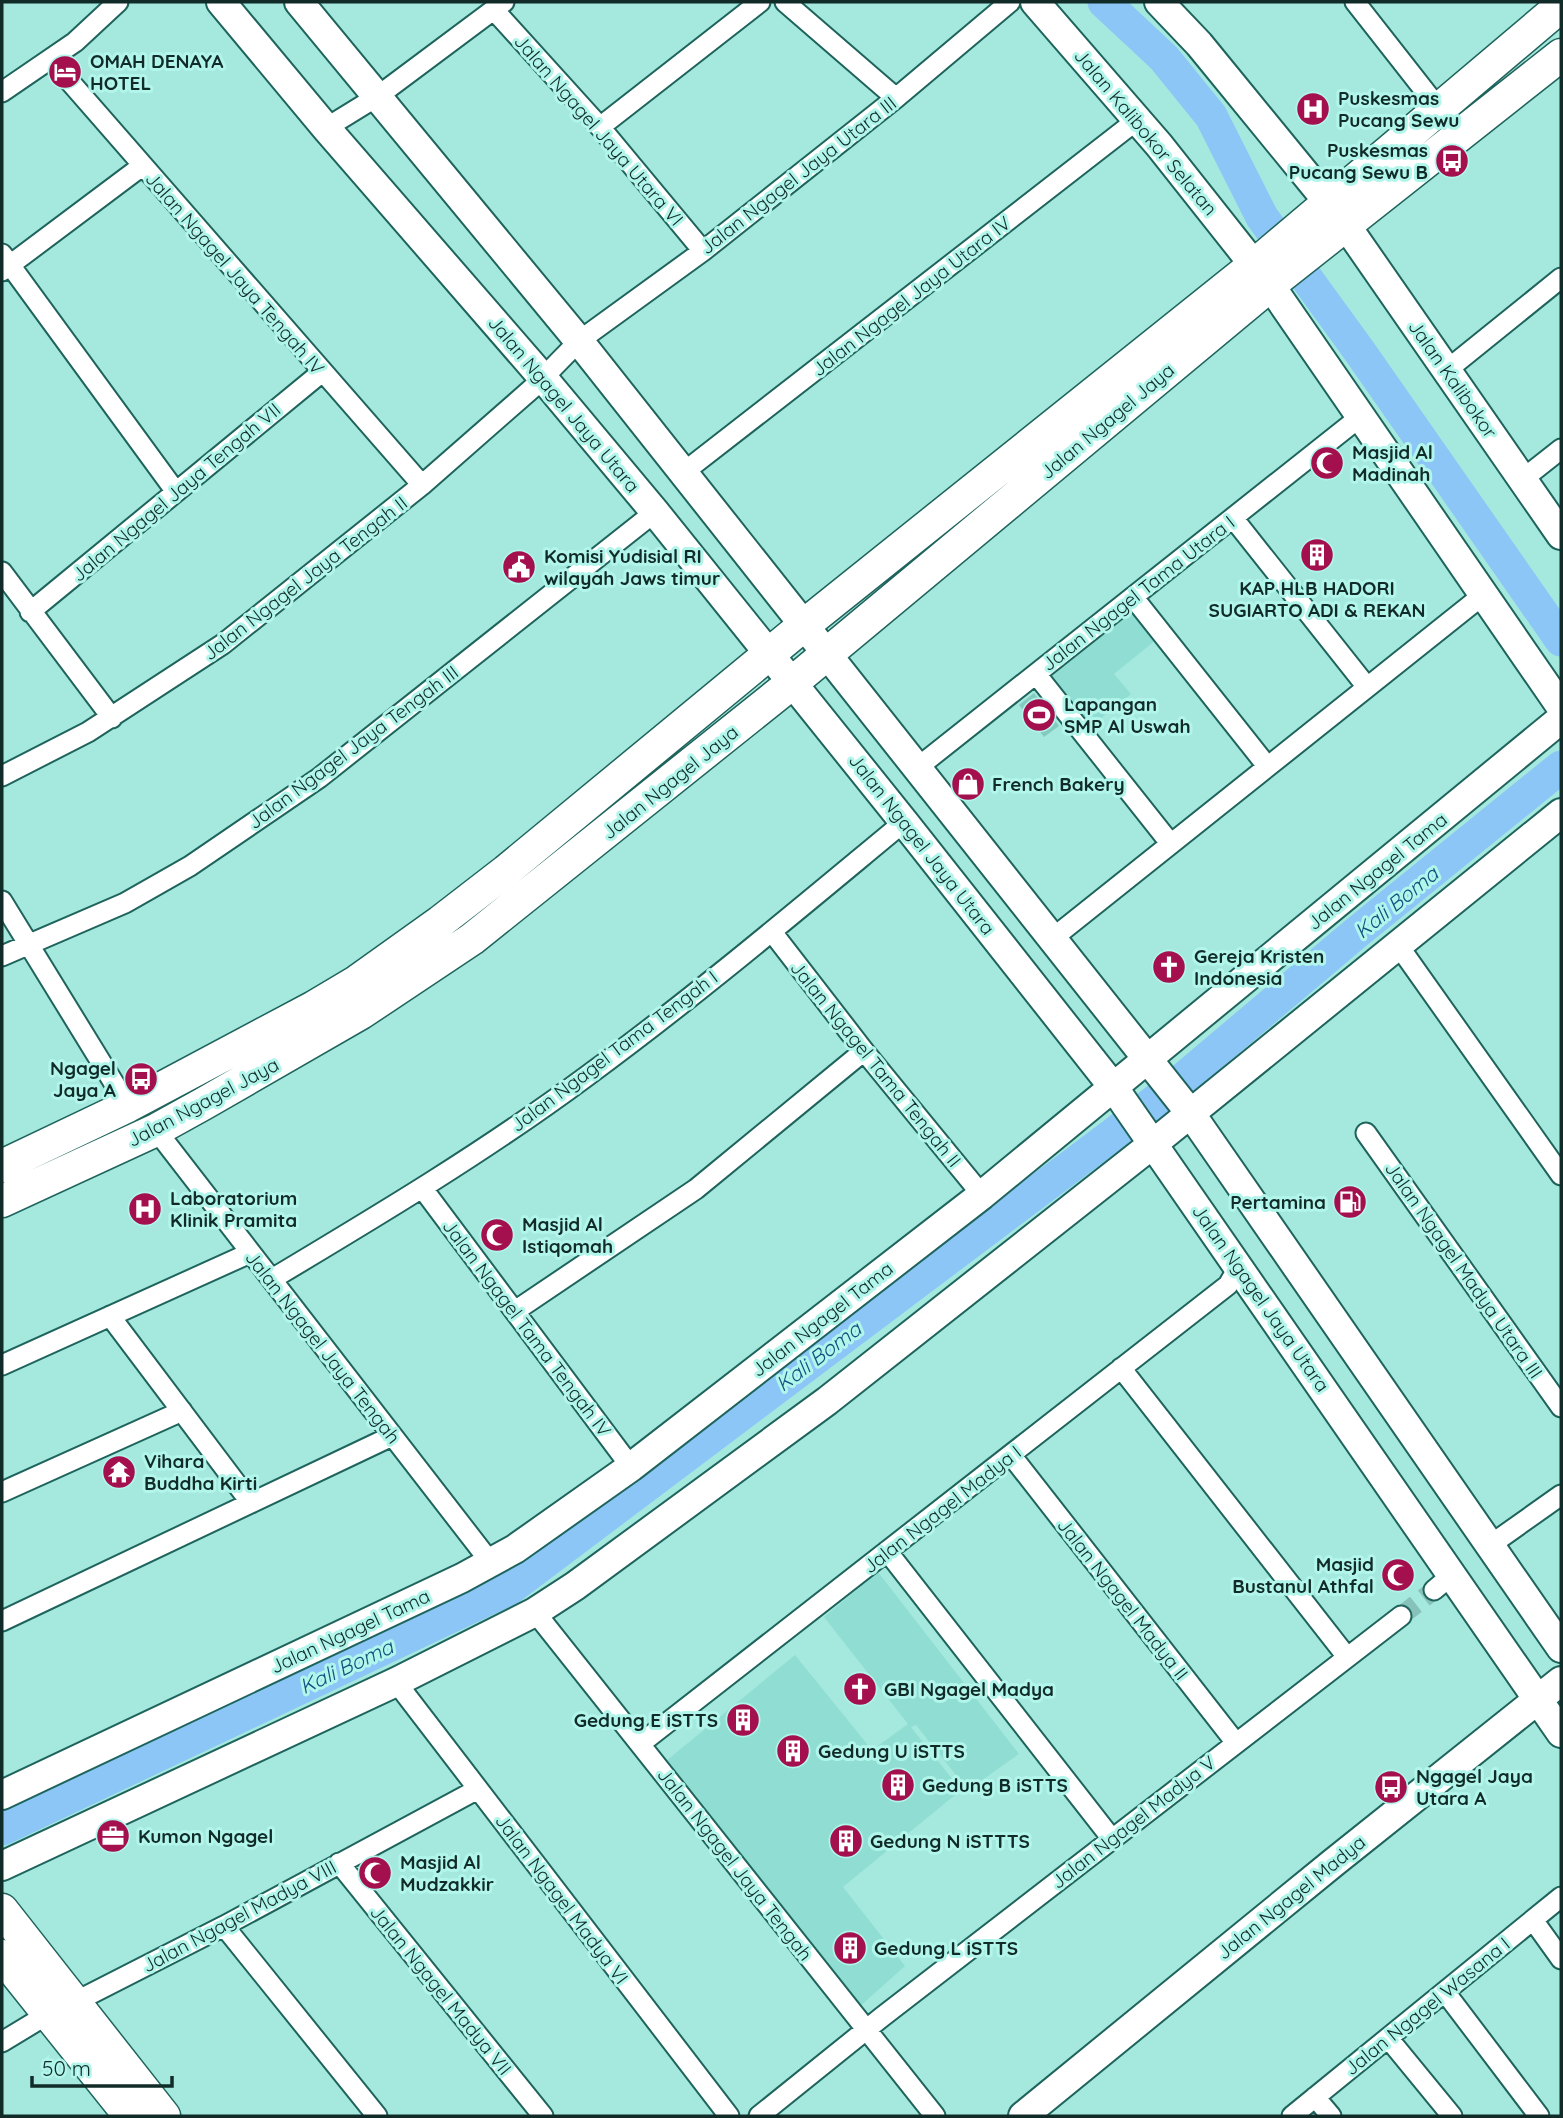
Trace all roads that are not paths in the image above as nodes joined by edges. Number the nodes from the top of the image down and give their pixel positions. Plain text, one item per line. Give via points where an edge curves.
1 (118, 2) edge
2 (221, 2) edge
3 (299, 2) edge
4 (760, 2) edge
5 (785, 2) edge
6 (1010, 2) edge
7 (1035, 2) edge
8 (1159, 2) edge
9 (1355, 2) edge
10 (500, 6) edge
11 (1561, 6) edge
12 (1561, 55) edge
13 (1502, 56) junction
14 (51, 60) junction
15 (1525, 84) junction
16 (2, 92) edge
17 (378, 96) junction
18 (896, 98) junction
19 (1439, 109) junction
20 (1137, 120) junction
21 (600, 127) junction
22 (326, 128) junction
23 (142, 166) junction
24 (1337, 213) junction
25 (703, 251) junction
26 (4, 264) edge
27 (1267, 271) junction
28 (1561, 278) edge
29 (579, 341) junction
30 (1447, 370) junction
31 (321, 372) junction
32 (543, 378) junction
33 (1360, 417) junction
34 (1561, 449) edge
35 (684, 471) junction
36 (1523, 480) junction
37 (422, 485) junction
38 (176, 492) junction
39 (655, 512) junction
40 (1233, 518) junction
41 (1561, 535) edge
42 (2, 572) edge
43 (1133, 597) junction
44 (1475, 602) junction
45 (30, 612) junction
46 (803, 626) junction
47 (768, 654) junction
48 (827, 654) junction
49 (1036, 674) junction
50 (792, 682) junction
51 (1367, 687) junction
52 (1561, 707) edge
53 (112, 718) junction
54 (1561, 719) edge
55 (1267, 766) junction
56 (917, 768) junction
57 (2, 776) edge
58 (1561, 813) edge
59 (904, 822) junction
60 (1170, 844) junction
61 (2, 901) edge
62 (440, 922) junction
63 (772, 932) junction
64 (1053, 938) junction
65 (28, 944) junction
66 (1398, 945) junction
67 (457, 949) junction
68 (2, 956) edge
69 (864, 1051) junction
70 (1154, 1067) junction
71 (1119, 1094) junction
72 (128, 1106) junction
73 (1187, 1109) junction
74 (156, 1130) junction
75 (1367, 1133) dead end
76 (1151, 1139) junction
77 (2, 1166) edge
78 (1561, 1175) edge
79 (423, 1189) junction
80 (982, 1195) junction
81 (2, 1201) edge
82 (250, 1253) junction
83 (1238, 1268) junction
84 (272, 1279) junction
85 (515, 1311) junction
86 (110, 1316) junction
87 (2, 1365) edge
88 (1121, 1368) junction
89 (1561, 1407) edge
90 (182, 1411) junction
91 (392, 1436) junction
92 (1011, 1455) junction
93 (631, 1467) junction
94 (2, 1492) edge
95 (1561, 1495) edge
96 (251, 1503) junction
97 (1489, 1546) junction
98 (887, 1551) junction
99 (491, 1563) junction
100 (535, 1612) junction
101 (1401, 1616) tunnel mouth
102 (2, 1621) edge
103 (1561, 1648) edge
104 (1347, 1657) junction
105 (1561, 1681) edge
106 (396, 1682) junction
107 (1538, 1699) junction
108 (1561, 1733) edge
109 (1236, 1743) junction
110 (640, 1744) junction
111 (478, 1789) junction
112 (2, 1795) edge
113 (1112, 1839) junction
114 (339, 1863) junction
115 (2, 1866) edge
116 (1561, 1897) edge
117 (2, 1910) edge
118 (1533, 1920) junction
119 (224, 1926) junction
120 (2, 1956) edge
121 (1561, 1959) edge
122 (1445, 1992) junction
123 (61, 2008) junction
124 (866, 2030) junction
125 (1388, 2038) junction
126 (2, 2042) edge
127 (1315, 2097) junction
128 (130, 2116) edge
129 (164, 2116) edge
130 (377, 2116) edge
131 (543, 2116) edge
132 (729, 2116) edge
133 (759, 2116) edge
134 (935, 2116) edge
135 (1023, 2116) edge
136 (1292, 2116) edge
137 (1331, 2116) edge
138 (1452, 2116) edge
139 (1539, 2116) edge

1 - 14 street
2 - 22 street, Jalan Ngagel Jaya Utara
3 - 17 street
4 - 21 street
5 - 18 street
6 - 18 street, Jalan Ngagel Jaya Utara III
7 - 20 street, Jalan Kalibokor Selatan
8 - 24 street, Jalan Kalibokor
9 - 19 street
10 - 17 street
10 - 21 street, Jalan Ngagel Jaya Utara VI
11 - 13 main road
12 - 15 main road
13 - 15 main road
13 - 19 main road
14 - 16 street
14 - 23 street, Jalan Ngagel Jaya Tengah IV
15 - 24 main road
17 - 22 street
17 - 29 street
18 - 25 street, Jalan Ngagel Jaya Utara III
19 - 24 main road
20 - 27 street, Jalan Kalibokor Selatan
20 - 35 street, Jalan Ngagel Jaya Utara IV
21 - 25 street, Jalan Ngagel Jaya Utara VI
22 - 32 street, Jalan Ngagel Jaya Utara
23 - 26 street
23 - 31 street, Jalan Ngagel Jaya Tengah IV
24 - 27 main road
24 - 30 street, Jalan Kalibokor
25 - 29 street, Jalan Ngagel Jaya Utara III
26 - 38 street
27 - 33 street, Jalan Kalibokor Selatan
27 - 46 main road, Jalan Ngagel Jaya
27 - 48 main road, Jalan Ngagel Jaya
28 - 30 street
29 - 32 street, Jalan Ngagel Jaya Tengah II
29 - 35 street
30 - 36 street, Jalan Kalibokor
31 - 37 street, Jalan Ngagel Jaya Tengah IV
31 - 38 street, Jalan Ngagel Jaya Tengah VII
32 - 37 street, Jalan Ngagel Jaya Tengah II
32 - 39 street, Jalan Ngagel Jaya Utara
33 - 40 street, Jalan Ngagel Tama Utara I
33 - 44 street, Jalan Kalibokor Selatan
34 - 36 street
35 - 46 street
36 - 41 street, Jalan Kalibokor
37 - 53 street, Jalan Ngagel Jaya Tengah II via 223,644
38 - 45 street, Jalan Ngagel Jaya Tengah VII
39 - 47 street, Jalan Ngagel Jaya Utara
39 - 65 street, Jalan Ngagel Jaya Tengah III via 324,773 190,866 125,903
40 - 43 street, Jalan Ngagel Tama Utara I
40 - 51 street
42 - 45 street
43 - 49 street, Jalan Ngagel Tama Utara I
43 - 55 street
44 - 51 street
44 - 52 street, Jalan Kalibokor Selatan
45 - 53 street
46 - 47 main road, Jalan Ngagel Jaya
46 - 48 street
47 - 50 street, Jalan Ngagel Jaya Utara
47 - 62 main road, Jalan Ngagel Jaya
48 - 50 main road, Jalan Ngagel Jaya
48 - 56 street
49 - 56 street, Jalan Ngagel Tama Utara I
49 - 60 street
50 - 59 street, Jalan Ngagel Jaya Utara
50 - 67 main road, Jalan Ngagel Jaya
51 - 55 street
53 - 57 street, Jalan Ngagel Jaya Tengah II
54 - 70 street, Jalan Ngagel Tama
55 - 60 street
56 - 64 street
58 - 66 street
59 - 63 street, Jalan Ngagel Tama Tengah I
59 - 71 street, Jalan Ngagel Jaya Utara
60 - 64 street
61 - 65 street
62 - 67 main road
62 - 72 main road, Jalan Ngagel Jaya via 314,1007
63 - 69 street, Jalan Ngagel Tama Tengah II
63 - 79 street, Jalan Ngagel Tama Tengah I via 594,1071
64 - 70 street
65 - 68 street, Jalan Ngagel Jaya Tengah III
65 - 72 street
66 - 73 street
66 - 78 street
67 - 74 main road, Jalan Ngagel Jaya via 361,1013
69 - 80 street, Jalan Ngagel Tama Tengah II
69 - 85 street via 689,1195
70 - 71 street, Jalan Ngagel Tama
70 - 73 street
71 - 76 street, Jalan Ngagel Jaya Utara
71 - 80 street, Jalan Ngagel Tama
72 - 77 main road, Jalan Ngagel Jaya
73 - 76 street
73 - 97 street
74 - 81 main road, Jalan Ngagel Jaya
74 - 82 street, Jalan Ngagel Jaya Tengah
75 - 89 street, Jalan Ngagel Madya Utara III
76 - 83 street, Jalan Ngagel Jaya Utara
76 - 100 street via 828,1401
79 - 84 street, Jalan Ngagel Tama Tengah I
79 - 85 street, Jalan Ngagel Tama Tengah IV
80 - 93 street, Jalan Ngagel Tama
82 - 84 street, Jalan Ngagel Jaya Tengah
82 - 86 street
83 - 88 street, Jalan Ngagel Madya I via 1228,1285
83 - 107 street, Jalan Ngagel Jaya Utara via 1443,1582
84 - 91 street, Jalan Ngagel Jaya Tengah
85 - 93 street, Jalan Ngagel Tama Tengah IV
86 - 87 street
86 - 90 street
88 - 92 street, Jalan Ngagel Madya I
88 - 104 street
90 - 94 street
90 - 96 street
91 - 96 street
91 - 99 street, Jalan Ngagel Jaya Tengah
92 - 98 street, Jalan Ngagel Madya I
92 - 109 street, Jalan Ngagel Madya II
93 - 99 street, Jalan Ngagel Tama
95 - 97 street
96 - 102 street
97 - 103 street
98 - 110 street, Jalan Ngagel Madya I
98 - 113 street
99 - 112 street, Jalan Ngagel Tama
100 - 106 street
100 - 110 street, Jalan Ngagel Jaya Tengah
101 - 104 street, Jalan Ngagel Madya V
104 - 109 street, Jalan Ngagel Madya V
105 - 107 street, Jalan Ngagel Madya
106 - 111 street, Jalan Ngagel Madya VI
106 - 115 street
107 - 108 street, Jalan Ngagel Jaya Utara
107 - 135 street, Jalan Ngagel Madya
109 - 113 street, Jalan Ngagel Madya V
110 - 124 street, Jalan Ngagel Jaya Tengah
111 - 114 street, Jalan Ngagel Madya VIII
111 - 132 street, Jalan Ngagel Madya VI
113 - 124 street, Jalan Ngagel Madya V
114 - 119 street, Jalan Ngagel Madya VIII
114 - 131 street, Jalan Ngagel Madya VII
116 - 118 street, Jalan Ngagel Wasana I
117 - 123 main road
118 - 121 street
118 - 122 street, Jalan Ngagel Wasana I
119 - 123 street, Jalan Ngagel Madya VIII
119 - 130 street
120 - 123 main road
122 - 125 street, Jalan Ngagel Wasana I
122 - 139 street
123 - 126 street, Jalan Ngagel Madya VIII
123 - 128 main road
123 - 129 main road
124 - 133 street, Jalan Ngagel Madya V
124 - 134 street, Jalan Ngagel Jaya Tengah
125 - 127 street, Jalan Ngagel Wasana I
125 - 138 street
127 - 136 street, Jalan Ngagel Wasana I
127 - 137 street

